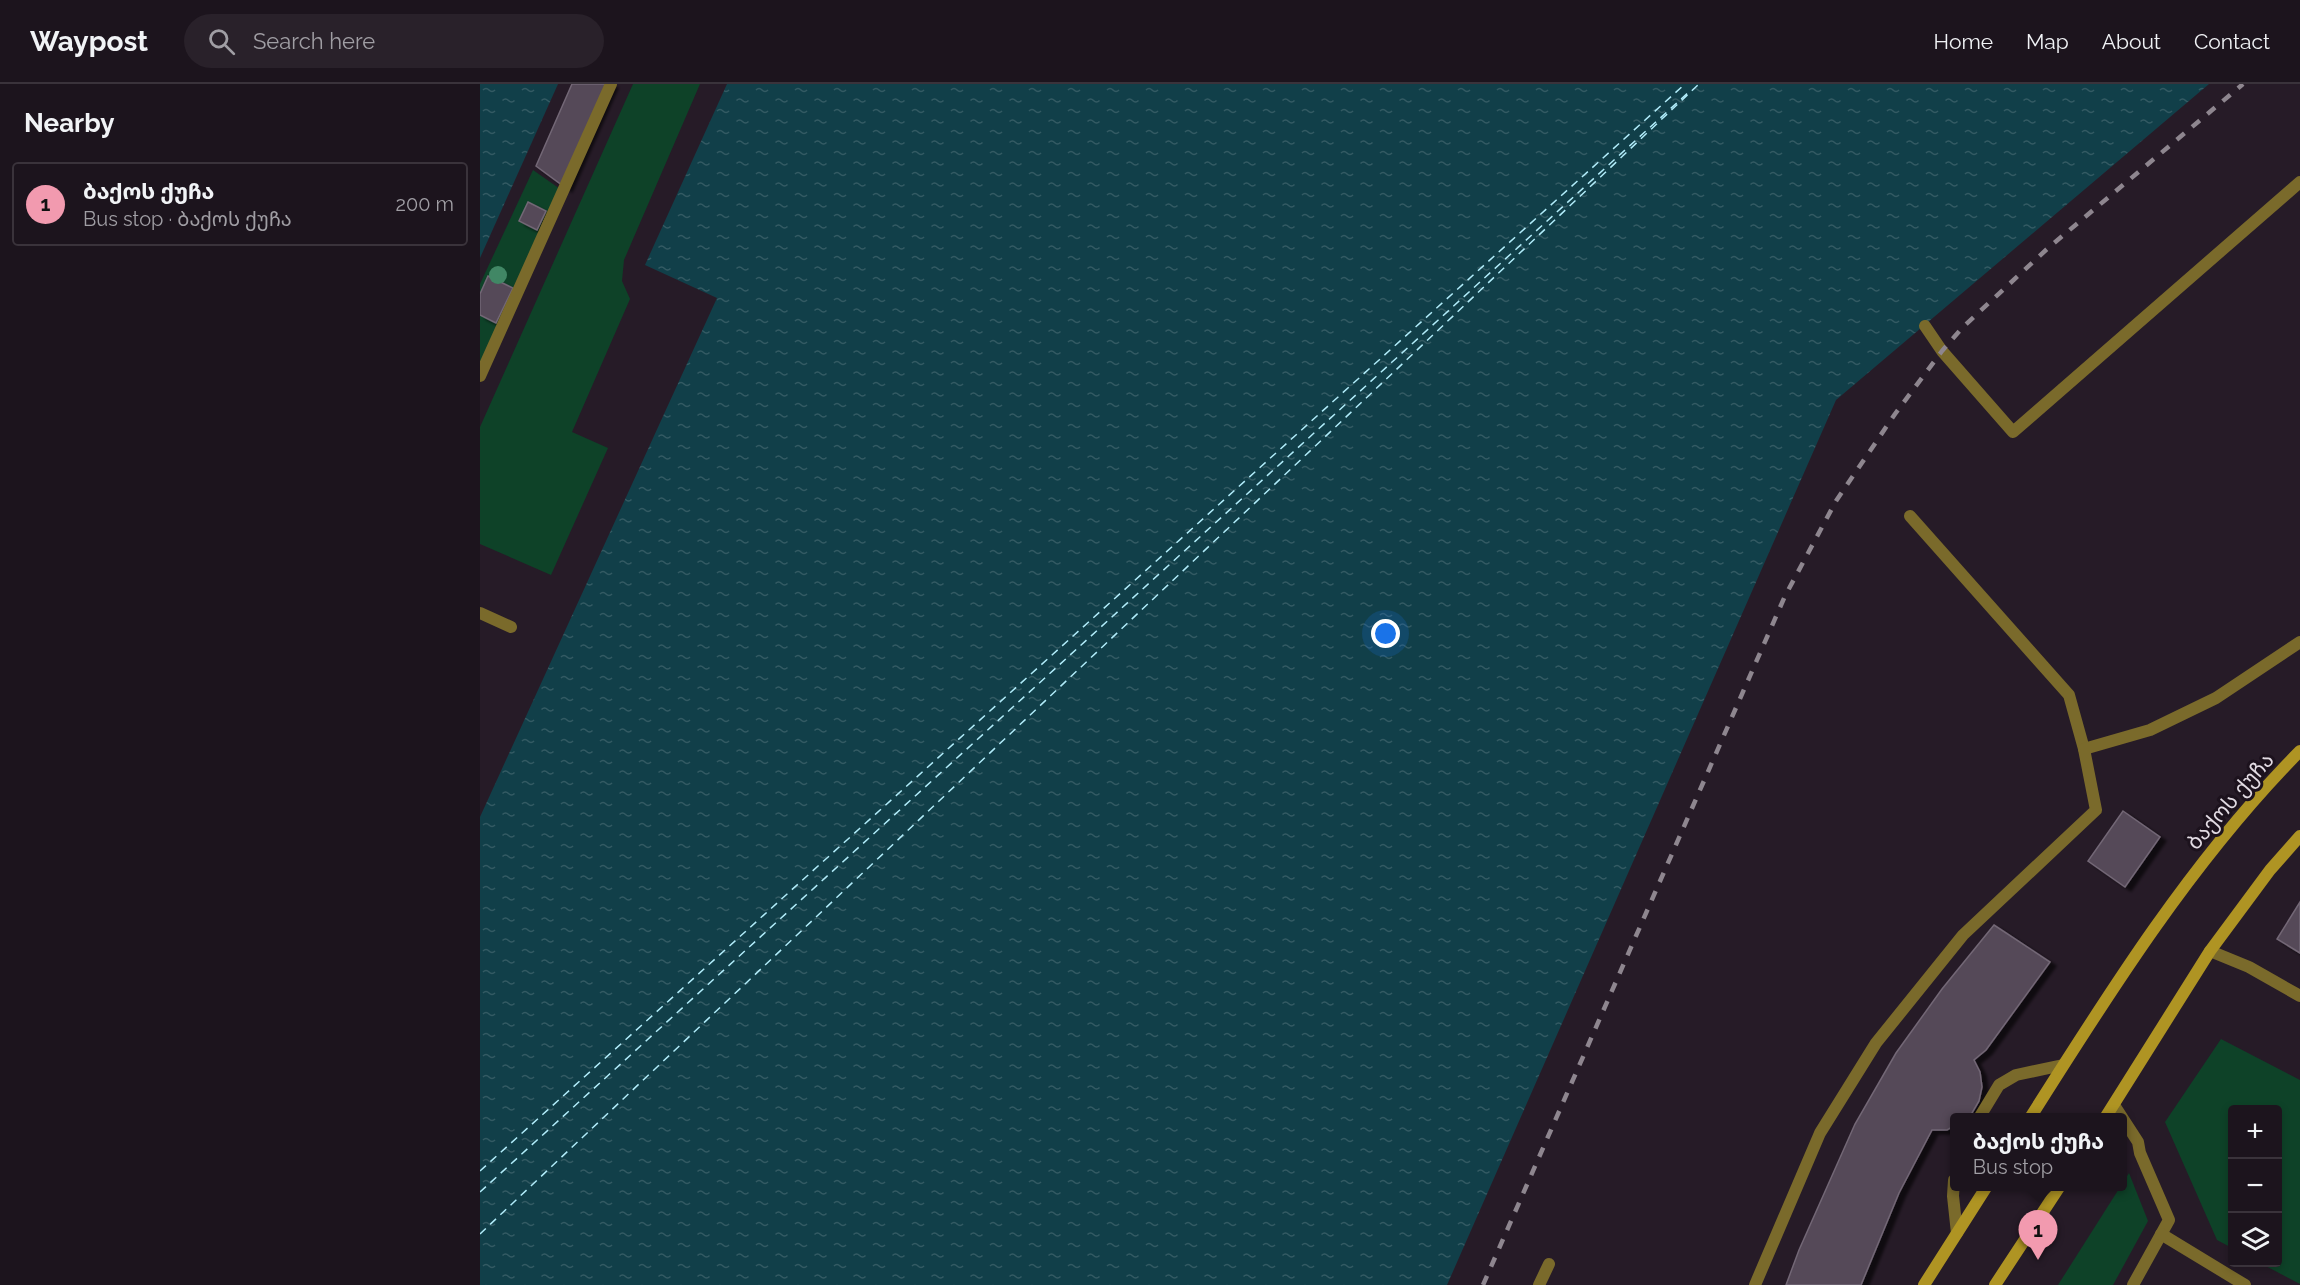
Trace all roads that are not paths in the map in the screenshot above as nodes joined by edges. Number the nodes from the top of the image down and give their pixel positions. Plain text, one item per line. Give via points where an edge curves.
1 (611, 84) edge
2 (2300, 182) edge
3 (1925, 326) dead end
4 (480, 376) edge
5 (1910, 516) dead end
6 (480, 614) edge
7 (511, 627) dead end
8 (2300, 642) edge
9 (2084, 749) junction
10 (2300, 752) edge
11 (2300, 836) edge
12 (2210, 951) junction
13 (2300, 996) edge
14 (2063, 1065) junction
15 (2114, 1105) junction
16 (1982, 1113) edge
17 (2033, 1113) edge
18 (2108, 1113) edge
19 (2119, 1113) edge
20 (2127, 1125) edge
21 (1953, 1191) edge
22 (1984, 1191) edge
23 (2057, 1191) edge
24 (1957, 1233) junction
25 (2161, 1234) junction
26 (1549, 1264) dead end
27 (1539, 1285) edge
28 (1755, 1285) edge
29 (1924, 1285) edge
30 (1995, 1285) edge
31 (2133, 1285) edge
32 (2245, 1285) edge

1 - 4 lane
2 - 3 lane via 2013,432
5 - 9 lane via 2070,695
6 - 7 lane
8 - 9 lane via 2217,698 2150,730
9 - 28 lane via 2096,810 1963,935 1876,1043 1820,1133
10 - 14 main road, ბაქოს ქუჩა via 2193,873
11 - 12 main road
12 - 13 lane via 2249,967
12 - 15 main road
14 - 16 lane via 2016,1075 1999,1085
14 - 17 main road, ბაქოს ქუჩა
15 - 18 main road
15 - 19 lane
20 - 25 lane via 2138,1142 2169,1220
21 - 24 lane
22 - 24 main road
23 - 30 main road
24 - 29 main road
25 - 31 lane
25 - 32 lane
26 - 27 lane

